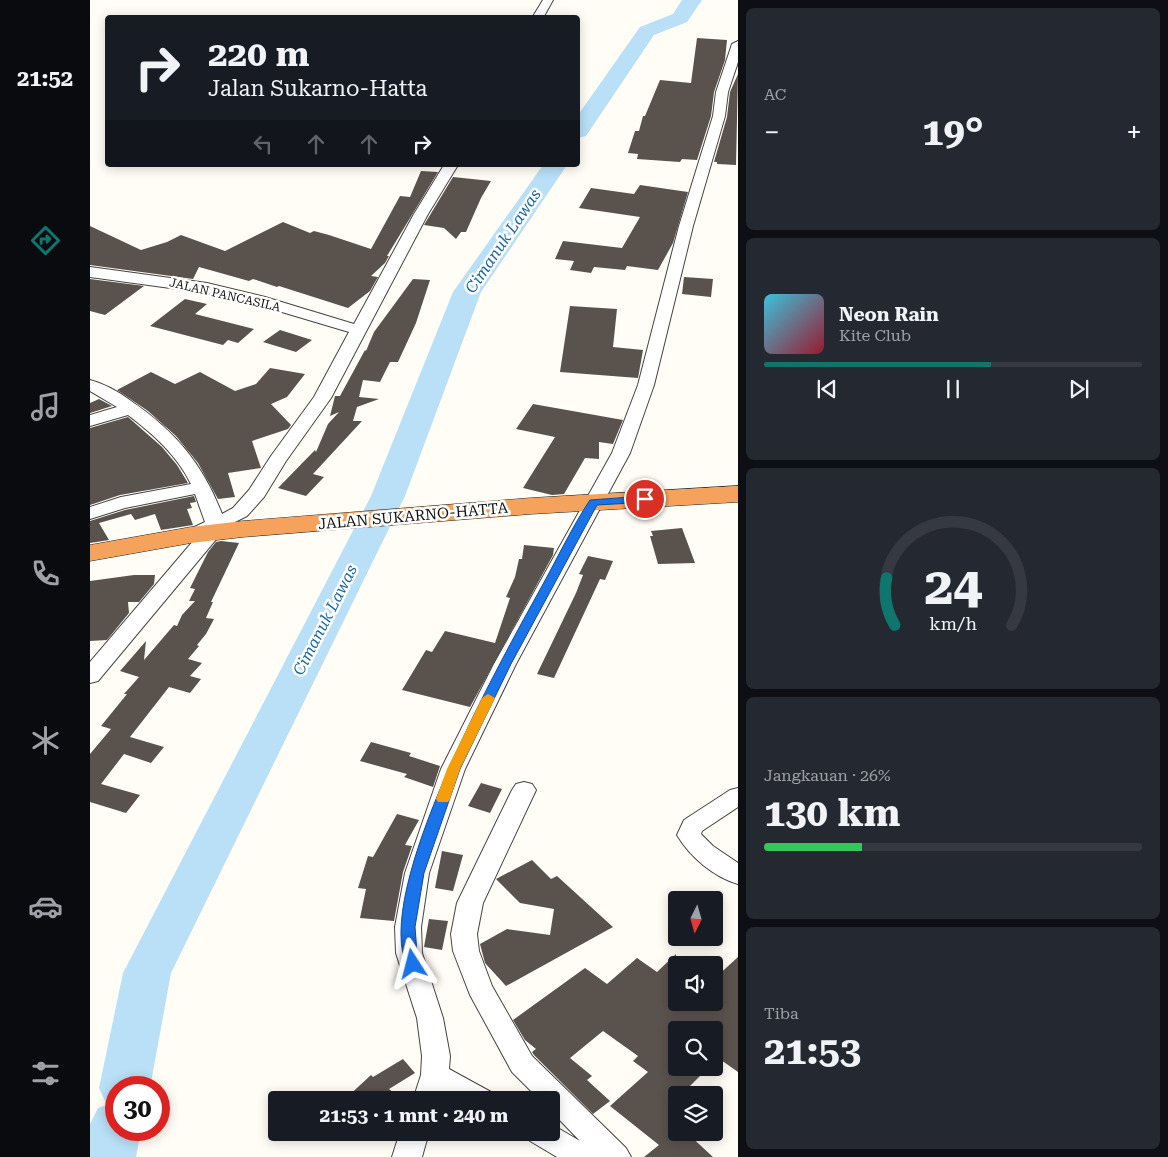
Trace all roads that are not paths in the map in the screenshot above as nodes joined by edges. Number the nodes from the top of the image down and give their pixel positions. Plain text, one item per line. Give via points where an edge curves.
1 (548, 0) edge
2 (539, 15) edge
3 (737, 51) edge
4 (450, 167) edge
5 (90, 272) edge
6 (358, 330) junction
7 (90, 385) edge
8 (131, 408) junction
9 (90, 421) edge
10 (200, 488) junction
11 (738, 494) edge
12 (594, 502) junction
13 (90, 513) edge
14 (206, 531) junction
15 (90, 553) edge
16 (97, 660) edge
17 (90, 676) edge
18 (524, 790) dead end
19 (738, 796) edge
20 (738, 875) edge
21 (431, 1087) edge
22 (446, 1091) edge
23 (412, 1141) edge
24 (555, 1141) edge
25 (407, 1157) edge
26 (583, 1157) edge
27 (616, 1157) edge

1 - 2 street
3 - 12 street via 722,92 719,116 686,226 646,385 621,453
4 - 6 street
5 - 6 street, JALAN PANCASILA via 207,288
6 - 14 street via 322,398 248,505
7 - 8 street
8 - 9 street
8 - 10 street via 188,463
10 - 13 street via 120,503
10 - 14 street
11 - 12 highway, JALAN SUKARNO-HATTA
12 - 14 highway, JALAN SUKARNO-HATTA
12 - 21 street via 505,664 453,769 417,873 408,927 410,953 435,1042
14 - 15 highway, JALAN SUKARNO-HATTA
14 - 16 street
16 - 17 street
18 - 27 street via 470,903 464,934 466,951 479,988 522,1064
19 - 20 street via 692,826 689,835 703,851
21 - 22 street
23 - 25 street
24 - 26 street

